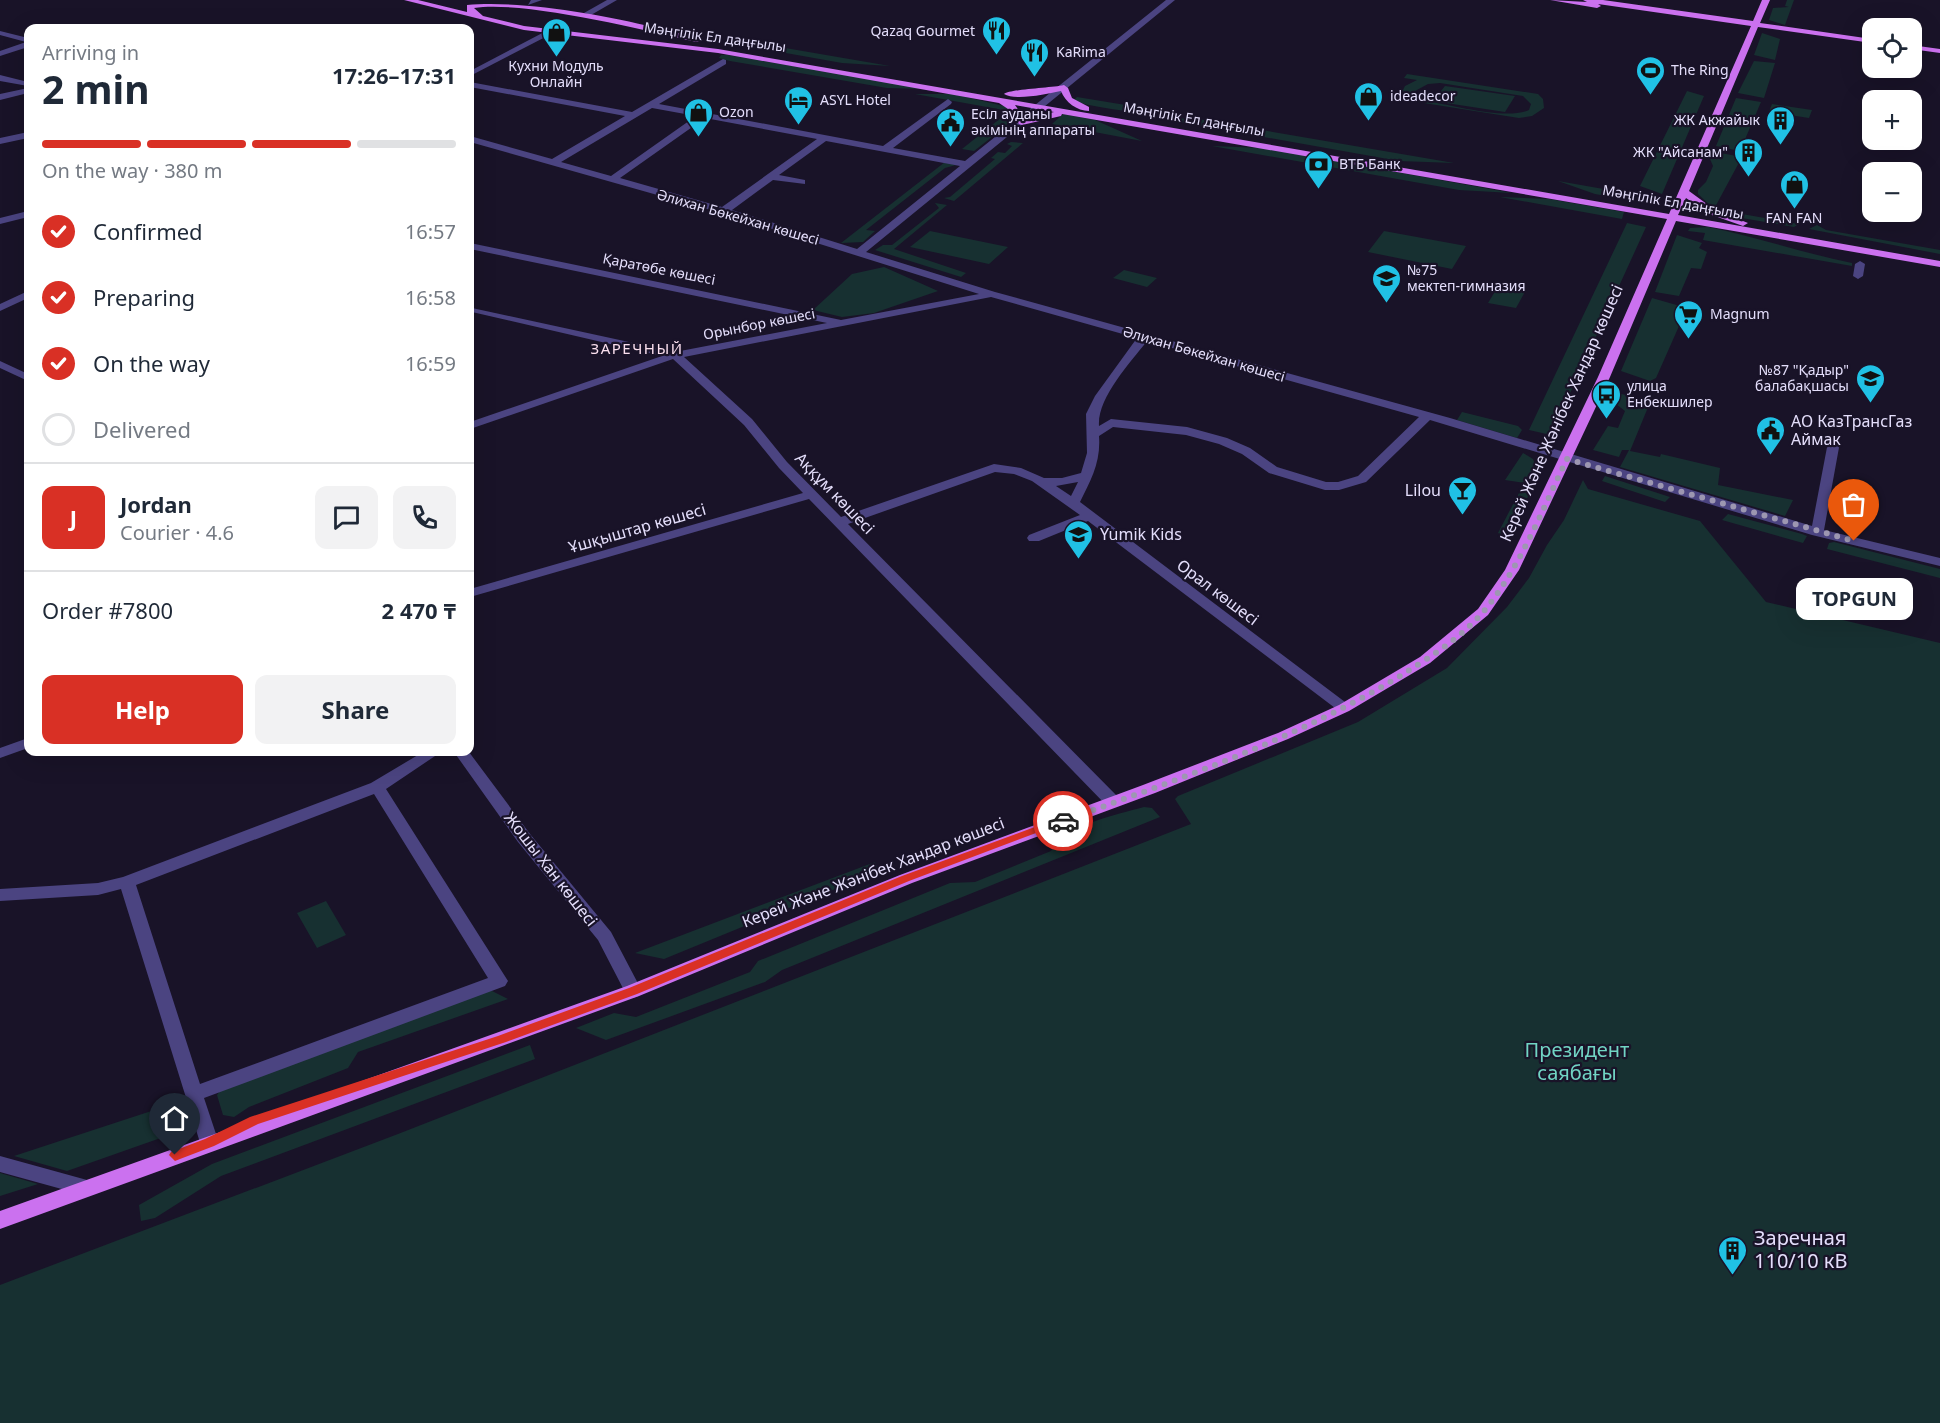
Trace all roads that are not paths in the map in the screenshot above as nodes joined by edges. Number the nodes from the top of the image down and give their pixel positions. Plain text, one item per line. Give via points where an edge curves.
1 (408, 0) edge
2 (498, 0) edge
3 (614, 0) edge
4 (1171, 0) edge
5 (1554, 0) edge
6 (1587, 0) edge
7 (1766, 0) edge
8 (511, 2) junction
9 (535, 2) edge
10 (588, 13) junction
11 (602, 17) junction
12 (496, 21) junction
13 (1755, 25) junction
14 (553, 31) junction
15 (0, 33) edge
16 (567, 33) junction
17 (1862, 40) edge
18 (24, 41) edge
19 (24, 44) edge
20 (1922, 49) edge
21 (1940, 51) edge
22 (0, 54) edge
23 (723, 62) dead end
24 (474, 72) edge
25 (0, 78) edge
26 (474, 85) edge
27 (0, 86) edge
28 (24, 87) edge
29 (1064, 88) junction
30 (24, 89) edge
31 (24, 90) edge
32 (990, 96) junction
33 (0, 97) edge
34 (948, 102) dead end
35 (650, 105) junction
36 (1043, 105) junction
37 (1083, 112) junction
38 (632, 115) junction
39 (704, 115) junction
40 (1022, 122) junction
41 (24, 136) edge
42 (823, 139) junction
43 (474, 140) edge
44 (0, 141) edge
45 (884, 150) junction
46 (553, 163) junction
47 (969, 165) junction
48 (773, 177) junction
49 (611, 180) junction
50 (802, 182) dead end
51 (1683, 191) junction
52 (724, 211) junction
53 (24, 215) edge
54 (1672, 215) junction
55 (0, 220) edge
56 (1752, 226) junction
57 (474, 247) edge
58 (859, 252) junction
59 (1940, 259) edge
60 (1940, 264) edge
61 (991, 294) junction
62 (24, 296) edge
63 (0, 308) edge
64 (476, 310) dead end
65 (842, 323) junction
66 (1143, 338) junction
67 (675, 355) junction
68 (0, 364) edge
69 (24, 376) edge
70 (1427, 416) junction
71 (474, 425) edge
72 (1093, 435) junction
73 (1834, 442) dead end
74 (1567, 459) junction
75 (1088, 475) junction
76 (1040, 482) junction
77 (813, 494) junction
78 (1073, 504) junction
79 (1089, 516) junction
80 (840, 522) junction
81 (1817, 532) junction
82 (1034, 538) dead end
83 (1940, 562) edge
84 (474, 592) edge
85 (1344, 708) junction
86 (24, 744) edge
87 (0, 753) edge
88 (427, 756) edge
89 (464, 756) edge
90 (377, 787) junction
91 (1113, 802) junction
92 (127, 882) junction
93 (0, 895) edge
94 (633, 991) junction
95 (194, 1094) junction
96 (209, 1143) junction
97 (0, 1164) edge
98 (87, 1188) junction
99 (0, 1220) edge

1 - 12 main road, Мәңгілік Ел даңғылы
2 - 8 main road, Мәңгілік Ел даңғылы
3 - 10 street
4 - 29 street
5 - 13 main road
6 - 13 main road
7 - 13 main road, Керей Және Жәнібек Хандар көшесі
8 - 9 main road, Мәңгілік Ел даңғылы
8 - 12 main road via 488,2 470,8 474,14
9 - 10 main road, Мәңгілік Ел даңғылы
10 - 11 main road, Мәңгілік Ел даңғылы
11 - 16 main road via 609,21 609,28
11 - 32 main road, Мәңгілік Ел даңғылы via 726,47
12 - 14 main road, Мәңгілік Ел даңғылы
13 - 17 main road
13 - 51 main road, Керей Және Жәнібек Хандар көшесі
14 - 16 main road, Мәңгілік Ел даңғылы
14 - 24 street
15 - 18 street
16 - 32 main road, Мәңгілік Ел даңғылы via 718,51
19 - 22 street
20 - 21 main road
23 - 35 street
25 - 28 street
26 - 38 street
27 - 30 street
29 - 32 main road
29 - 36 street
29 - 37 main road via 1068,99
31 - 33 street
32 - 36 main road, Мәңгілік Ел даңғылы
32 - 40 main road via 1016,109
34 - 45 street
35 - 38 street
35 - 39 street
36 - 37 main road, Мәңгілік Ел даңғылы
36 - 40 street
37 - 40 main road
37 - 54 main road, Мәңгілік Ел даңғылы
38 - 46 street
39 - 42 street
39 - 49 street
40 - 47 street
41 - 44 street
42 - 45 street
42 - 48 street
43 - 46 street, Әлихан Бөкейхан көшесі
45 - 47 street
46 - 49 street, Әлихан Бөкейхан көшесі
47 - 58 street
48 - 50 street
48 - 52 street
49 - 52 street, Әлихан Бөкейхан көшесі
51 - 54 main road, Керей Және Жәнібек Хандар көшесі
51 - 56 main road via 1712,212
52 - 58 street, Әлихан Бөкейхан көшесі
53 - 55 street
54 - 56 main road, Мәңгілік Ел даңғылы
54 - 60 main road, Мәңгілік Ел даңғылы
54 - 74 main road, Керей Және Жәнібек Хандар көшесі
56 - 59 main road, Мәңгілік Ел даңғылы
57 - 65 street, Қаратөбе көшесі
58 - 61 street, Әлихан Бөкейхан көшесі
61 - 65 street, Орынбор көшесі
61 - 66 street, Әлихан Бөкейхан көшесі
62 - 63 street
64 - 67 street, Аққұм көшесі
65 - 67 street, Орынбор көшесі
66 - 70 street, Әлихан Бөкейхан көшесі
66 - 72 street via 1101,396 1092,414
67 - 71 street, Орынбор көшесі
67 - 77 street, Аққұм көшесі via 748,422
68 - 69 street
70 - 72 street via 1362,479 1339,486 1325,486 1273,470 1246,451 1187,431 1111,423
70 - 74 street, Әлихан Бөкейхан көшесі
72 - 75 street
73 - 81 street
74 - 81 street, Әлихан Бөкейхан көшесі
74 - 85 main road, Керей Және Жәнібек Хандар көшесі via 1512,570 1483,612 1425,660
75 - 76 street via 1062,482
75 - 78 street
76 - 78 street, Орал көшесі
76 - 80 street, Орал көшесі via 1013,468 994,468
77 - 80 street, Аққұм көшесі
77 - 84 street, Ұшқыштар көшесі
78 - 79 street, Орал көшесі
79 - 82 street
79 - 85 street, Орал көшесі
80 - 91 street, Аққұм көшесі
81 - 83 street, Әлихан Бөкейхан көшесі
85 - 91 main road, Керей Және Жәнібек Хандар көшесі
86 - 87 street
88 - 90 street
89 - 94 street, Жошы Хан көшесі via 524,838 605,936
90 - 92 street
90 - 95 street via 499,981
91 - 94 main road, Керей Және Жәнібек Хандар көшесі via 906,879
92 - 93 street via 98,889
92 - 95 street
94 - 96 main road, Керей Және Жәнібек Хандар көшесі
95 - 96 street
96 - 98 main road, Керей Және Жәнібек Хандар көшесі
97 - 98 street
98 - 99 main road, Керей Және Жәнібек Хандар көшесі

